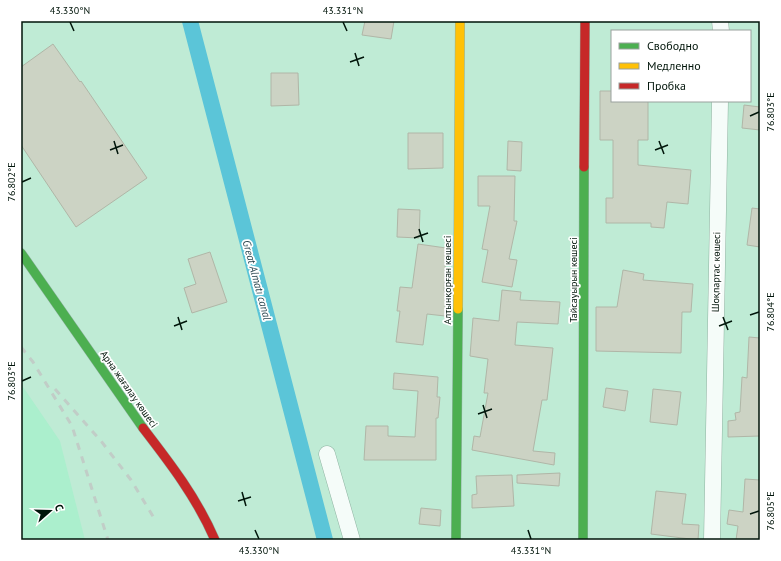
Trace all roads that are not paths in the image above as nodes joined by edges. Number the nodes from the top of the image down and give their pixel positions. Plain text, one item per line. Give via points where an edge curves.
1 (460, 21) edge
2 (585, 21) edge
3 (720, 102) edge
4 (21, 253) edge
5 (327, 454) dead end
6 (215, 540) edge
7 (352, 540) edge
8 (456, 540) edge
9 (583, 540) edge
10 (712, 540) edge

1 - 8 street, Алтынқорған көшесі
2 - 9 street, Тайсауырын көшесі
3 - 10 street, Шоқпартас көшесі
4 - 6 street, Арна жағалау көшесі via 179,477 207,519
5 - 7 street

